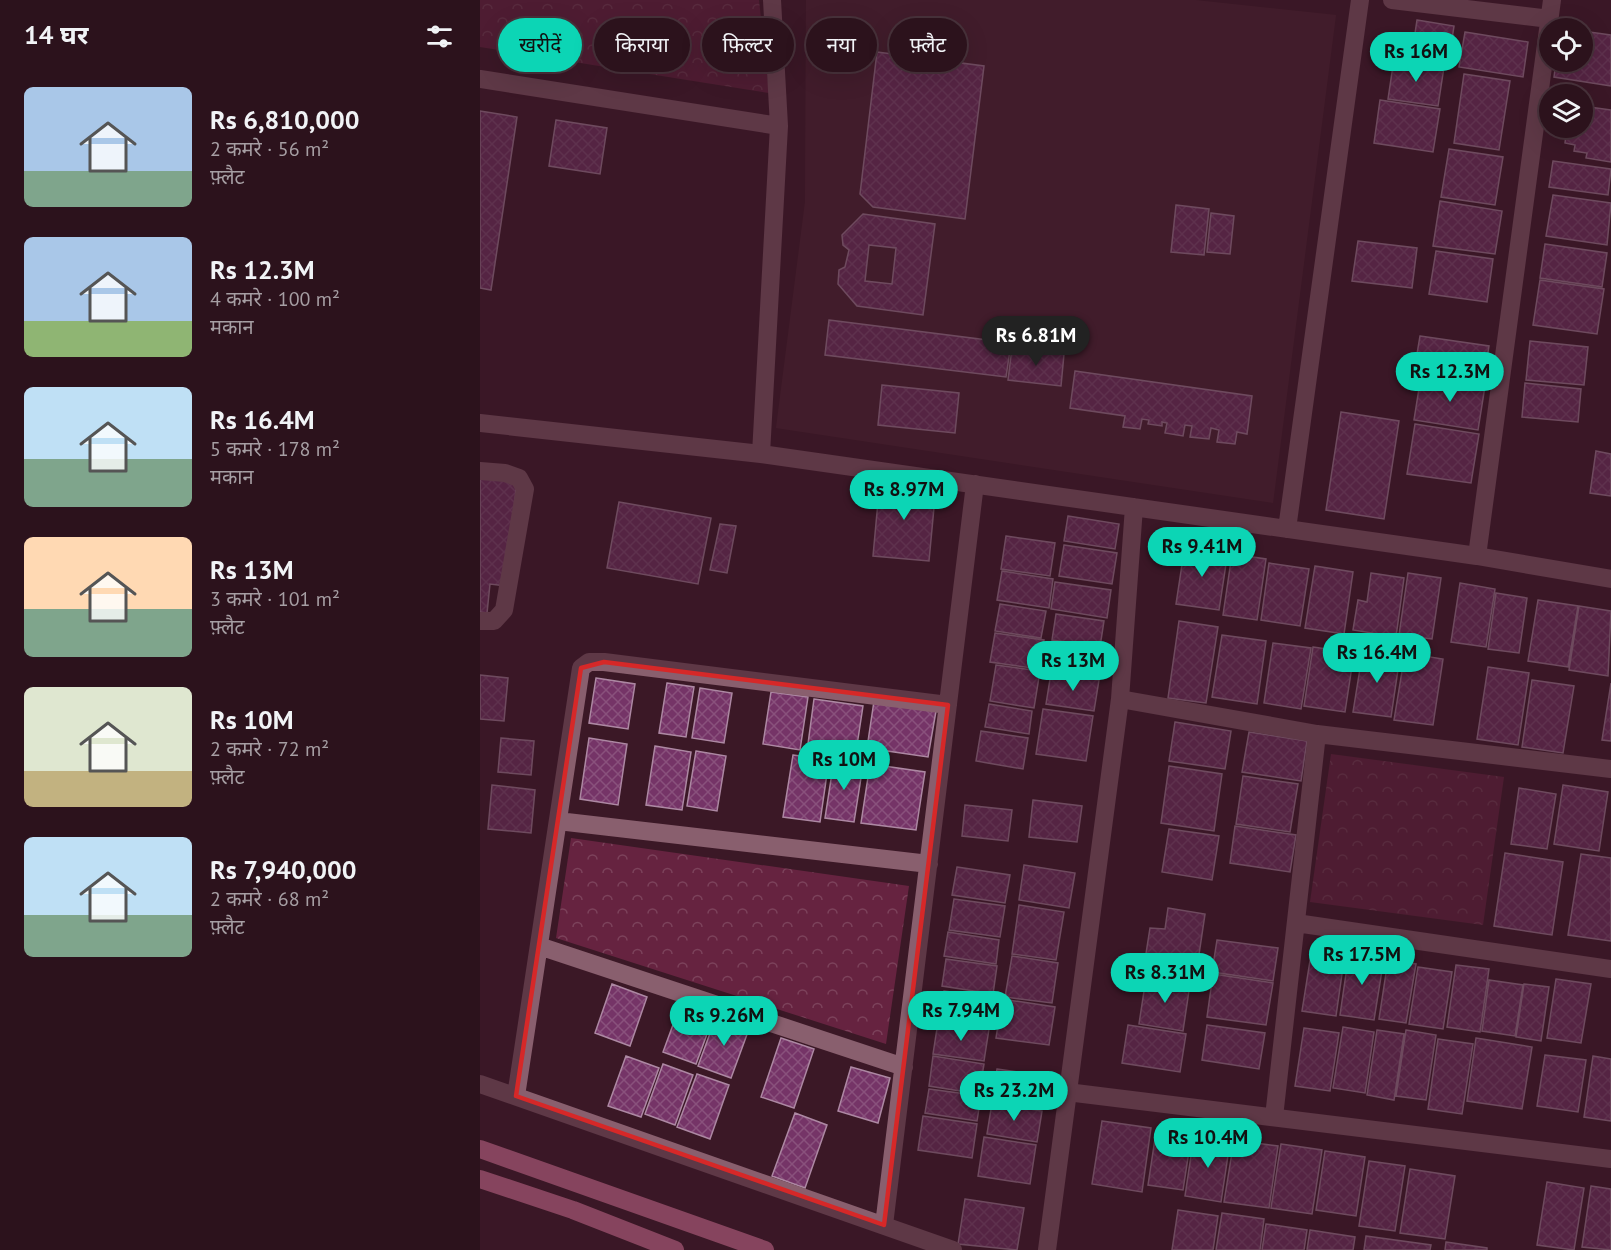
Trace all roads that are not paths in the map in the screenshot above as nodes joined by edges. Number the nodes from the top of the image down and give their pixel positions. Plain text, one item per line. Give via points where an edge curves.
1 (772, 0) edge
2 (1360, 0) edge
3 (1392, 0) edge
4 (1552, 0) edge
5 (1542, 18) edge
6 (1550, 18) edge
7 (1543, 72) edge
8 (480, 79) edge
9 (779, 126) junction
10 (480, 423) edge
11 (761, 454) junction
12 (480, 471) edge
13 (975, 484) junction
14 (1134, 507) junction
15 (1287, 529) junction
16 (1477, 556) junction
17 (1611, 579) edge
18 (480, 621) edge
19 (1120, 699) junction
20 (948, 705) junction
21 (1317, 734) junction
22 (1611, 769) edge
23 (558, 821) junction
24 (929, 864) junction
25 (1296, 923) junction
26 (539, 946) junction
27 (1611, 969) edge
28 (904, 1067) junction
29 (480, 1084) edge
30 (1067, 1092) junction
31 (516, 1096) junction
32 (1274, 1118) junction
33 (480, 1149) edge
34 (1611, 1159) edge
35 (480, 1179) edge
36 (884, 1225) junction
37 (675, 1250) edge
38 (765, 1250) edge
39 (953, 1250) edge
40 (1047, 1250) edge

1 - 9 street
2 - 15 street
3 - 5 street
4 - 6 street
7 - 16 street
8 - 9 street
9 - 11 street
10 - 11 street
11 - 13 street
12 - 18 street via 519,478 525,489 504,610 494,621
13 - 14 street
13 - 20 street
14 - 15 street
14 - 19 street
15 - 16 street
16 - 17 street
19 - 21 street
19 - 30 street
20 - 23 street via 589,662 581,668
20 - 24 street
21 - 22 street
21 - 25 street
23 - 24 street
23 - 26 street
24 - 28 street
25 - 27 street
25 - 32 street
26 - 28 street
26 - 31 street
28 - 36 street
29 - 31 street
30 - 32 street
30 - 40 street
31 - 36 street
32 - 34 street
33 - 38 highway
35 - 37 highway
36 - 39 street

